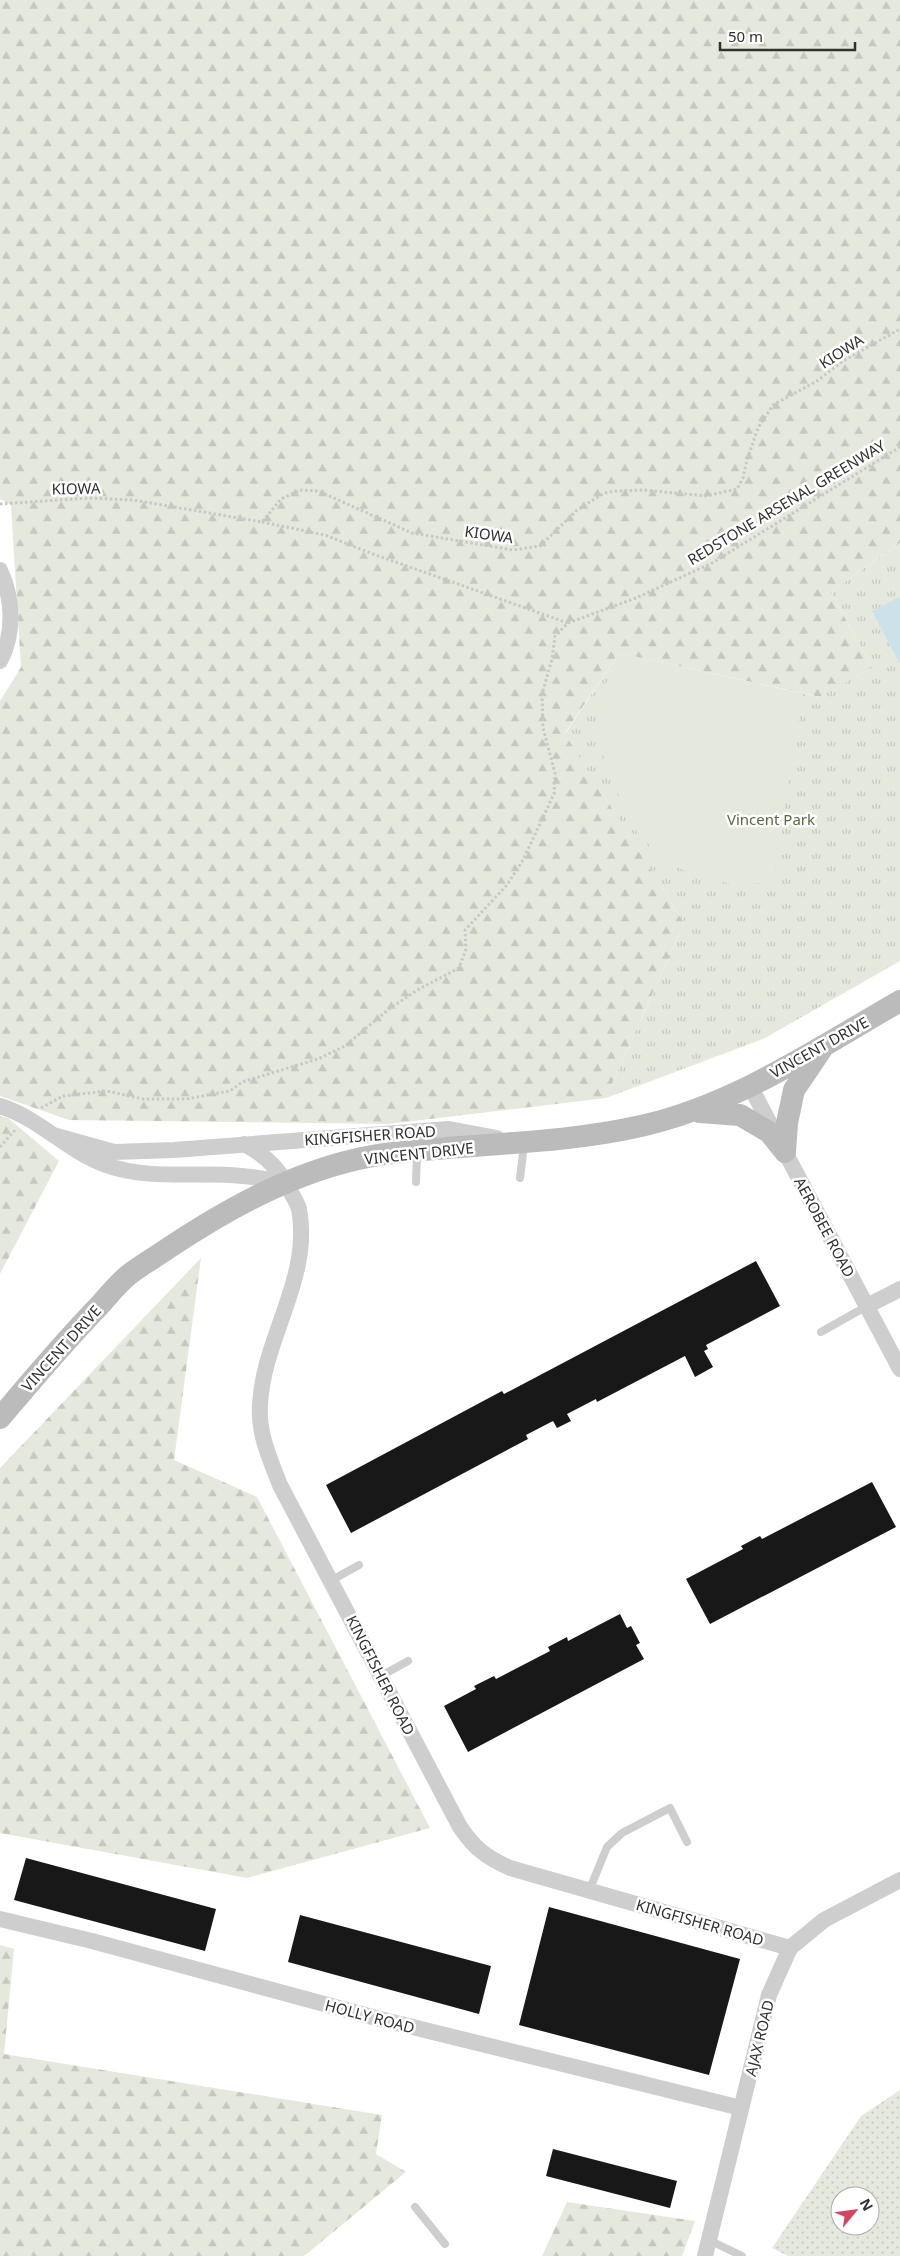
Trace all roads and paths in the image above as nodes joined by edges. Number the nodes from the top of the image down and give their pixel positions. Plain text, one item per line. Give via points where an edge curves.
1 (900, 329) edge
2 (900, 447) edge
3 (0, 504) edge
4 (262, 522) junction
5 (0, 570) edge
6 (568, 624) junction
7 (0, 661) edge
8 (900, 1001) edge
9 (826, 1044) junction
10 (750, 1086) junction
11 (0, 1106) edge
12 (692, 1112) junction
13 (27, 1117) junction
14 (53, 1135) junction
15 (525, 1143) junction
16 (244, 1144) junction
17 (0, 1147) edge
18 (417, 1152) junction
19 (785, 1152) junction
20 (520, 1178) dead end
21 (416, 1182) dead end
22 (287, 1183) junction
23 (900, 1289) edge
24 (867, 1306) junction
25 (821, 1332) dead end
26 (900, 1368) edge
27 (0, 1418) edge
28 (359, 1565) dead end
29 (332, 1580) junction
30 (408, 1661) dead end
31 (381, 1676) junction
32 (687, 1842) dead end
33 (900, 1880) edge
34 (589, 1891) junction
35 (0, 1919) edge
36 (790, 1948) junction
37 (741, 2108) junction
38 (415, 2207) dead end
39 (444, 2244) dead end
40 (707, 2248) edge
41 (742, 2256) edge

1 - 4 path, KIOWA via 773,405 758,428 744,478 737,489 729,492 706,496 645,490 604,494 576,511 540,546 513,550 412,533 318,491 300,490 281,499
2 - 6 path, REDSTONE ARSENAL GREENWAY via 712,563 636,598
3 - 4 path, KIOWA via 88,498 132,500
4 - 6 path via 326,535
5 - 7 street via 11,601 10,627
6 - 13 path via 555,636 542,694 543,728 555,774 554,794 523,860 507,884 465,930 466,949 459,968 404,999 345,1046 242,1082 230,1090 186,1099 143,1099 107,1091 63,1096
8 - 9 street, VINCENT DRIVE
9 - 10 street, VINCENT DRIVE
9 - 19 street via 794,1090
10 - 12 street, VINCENT DRIVE
10 - 19 street, AEROBEE ROAD
11 - 13 street, KINGFISHER ROAD
12 - 15 street, VINCENT DRIVE via 642,1126
12 - 19 street via 740,1115 769,1132
13 - 14 street, KINGFISHER ROAD
13 - 17 path
14 - 16 street, KINGFISHER ROAD via 114,1152
14 - 22 street, KINGFISHER ROAD via 82,1154 132,1172 249,1176
15 - 16 street, KINGFISHER ROAD via 449,1130
15 - 18 street, VINCENT DRIVE
15 - 20 lane
16 - 22 street, KINGFISHER ROAD via 273,1164
18 - 21 lane
18 - 22 street, VINCENT DRIVE via 385,1154 347,1162
19 - 24 street, AEROBEE ROAD
22 - 27 street, VINCENT DRIVE via 242,1202 130,1274 64,1342
22 - 29 street, KINGFISHER ROAD via 298,1208 300,1256 265,1374 260,1406 263,1443 280,1485
23 - 24 street
24 - 25 lane
24 - 26 street, AEROBEE ROAD
28 - 29 lane
29 - 31 street, KINGFISHER ROAD
30 - 31 lane
31 - 34 street, KINGFISHER ROAD via 471,1843 486,1856 510,1868
32 - 34 lane via 670,1808 622,1834 607,1847
33 - 36 street, AJAX ROAD via 824,1920
34 - 36 street, KINGFISHER ROAD
35 - 37 street, HOLLY ROAD via 376,2018
36 - 37 street, AJAX ROAD via 769,1995
37 - 40 street, AJAX ROAD
38 - 39 lane
40 - 41 lane

